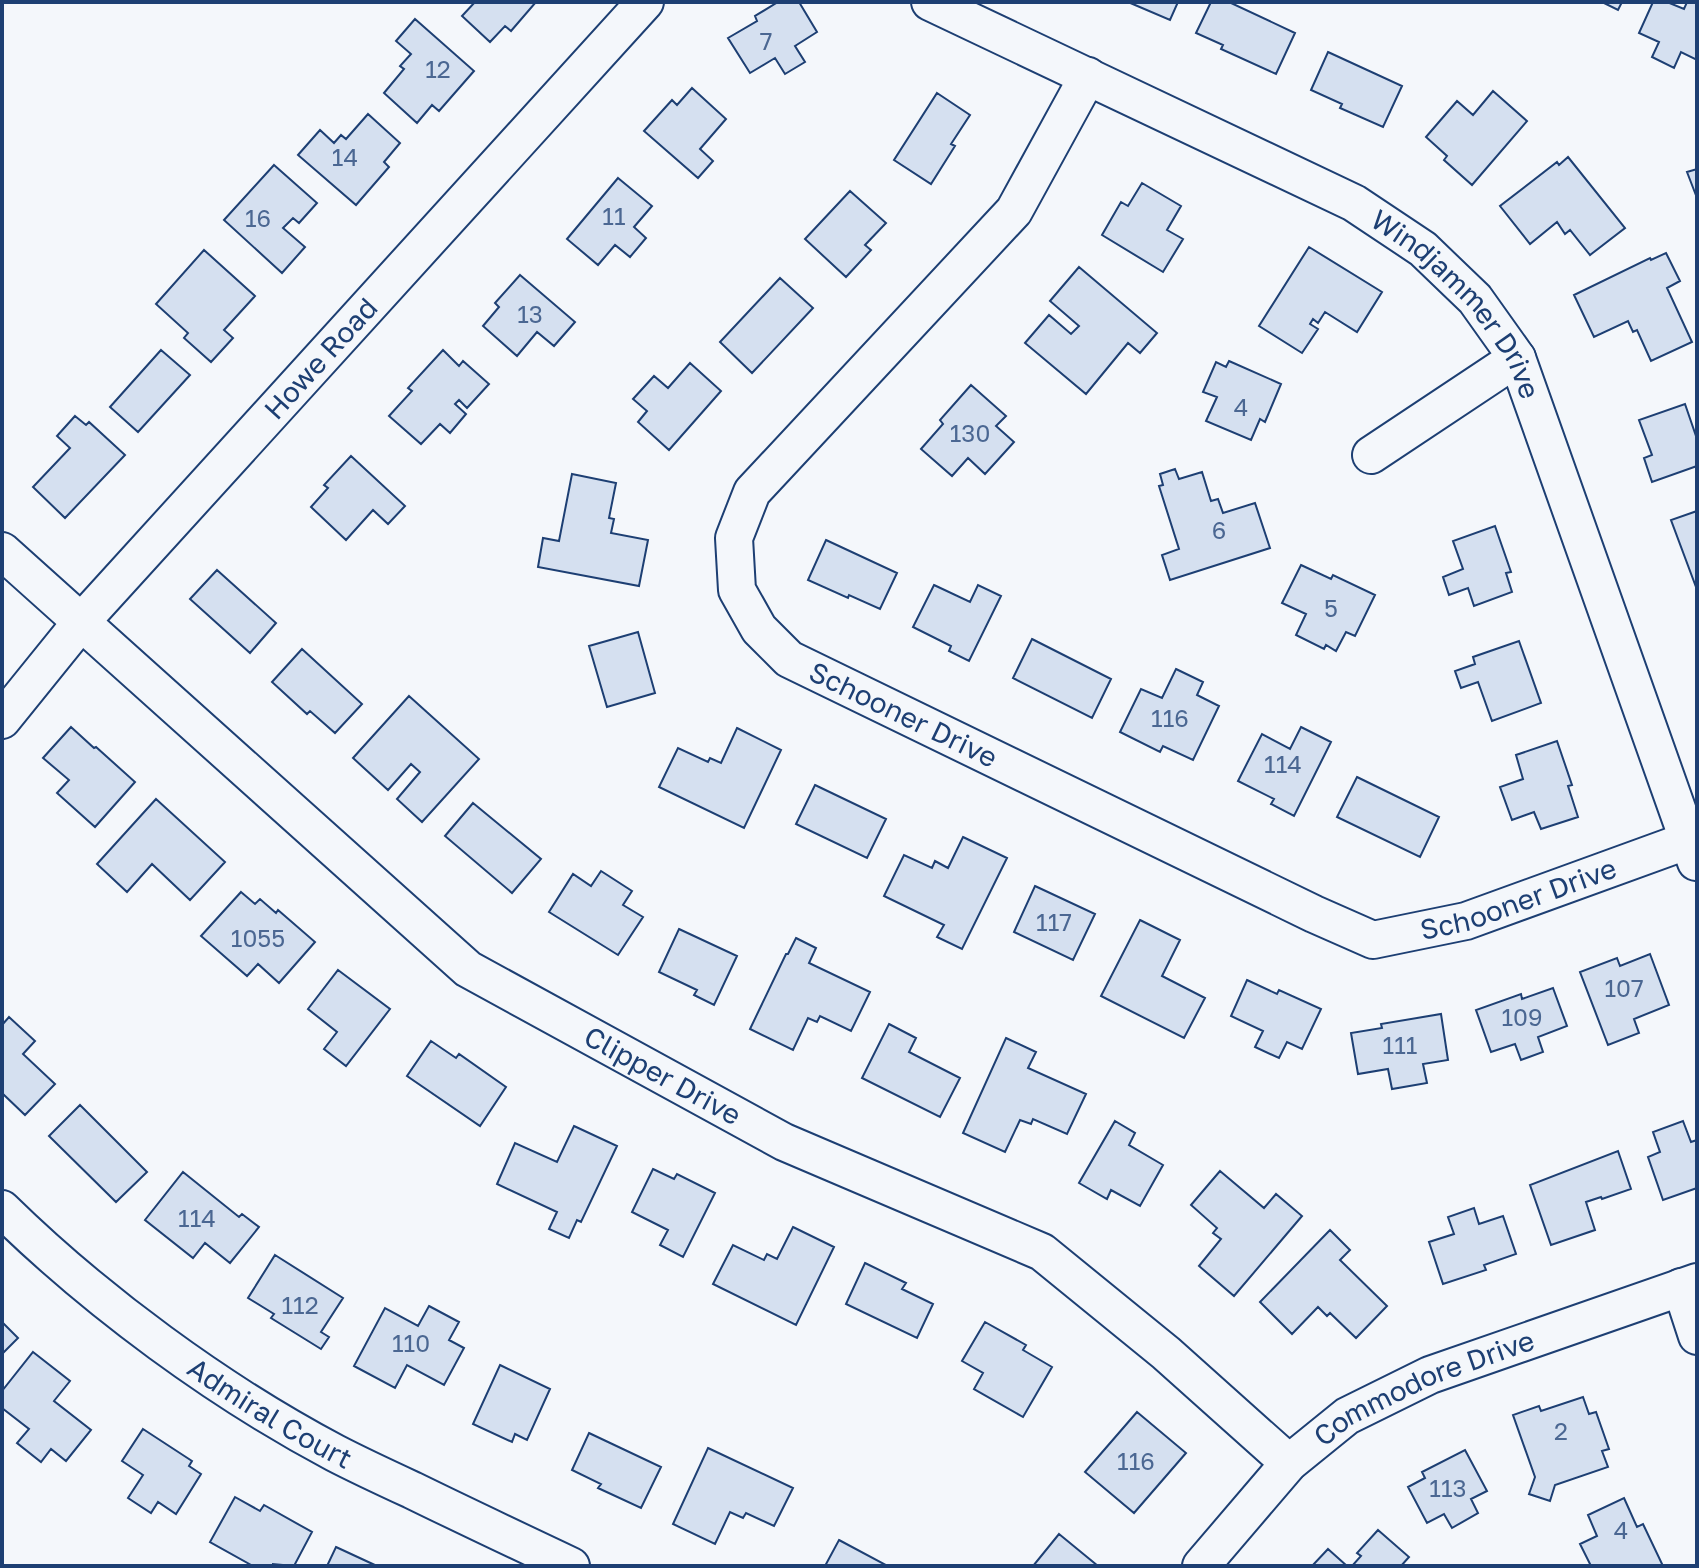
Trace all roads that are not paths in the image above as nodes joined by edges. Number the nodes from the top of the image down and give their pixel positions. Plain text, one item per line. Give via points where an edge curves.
1 (645, 2) edge
2 (930, 2) edge
3 (1088, 76) junction
4 (1517, 358) junction
5 (1371, 455) dead end
6 (2, 551) edge
7 (82, 621) junction
8 (2, 720) edge
9 (1693, 852) edge
10 (2, 1209) edge
11 (1689, 1284) edge
12 (1697, 1336) edge
13 (1289, 1463) junction
14 (510, 1553) edge
15 (571, 1566) edge
16 (1201, 1566) edge

1 - 7 street, Howe Road
2 - 3 street, Windjammer Drive
3 - 4 street, Windjammer Drive via 1366,211 1423,249 1455,279
3 - 9 street, Schooner Drive via 1014,211 752,492 734,538 737,590 759,629 789,659 1373,940 1466,921
4 - 5 street
4 - 9 street, Windjammer Drive
6 - 7 street, Clipper Drive
7 - 8 street, Howe Road
7 - 13 street, Clipper Drive via 468,969 784,1142 1042,1252
10 - 14 street, Admiral Court via 179,1356 255,1406
11 - 12 street
11 - 13 street, Commodore Drive via 1430,1375 1347,1416
13 - 16 street, Commodore Drive
14 - 15 street, Admiral Court

